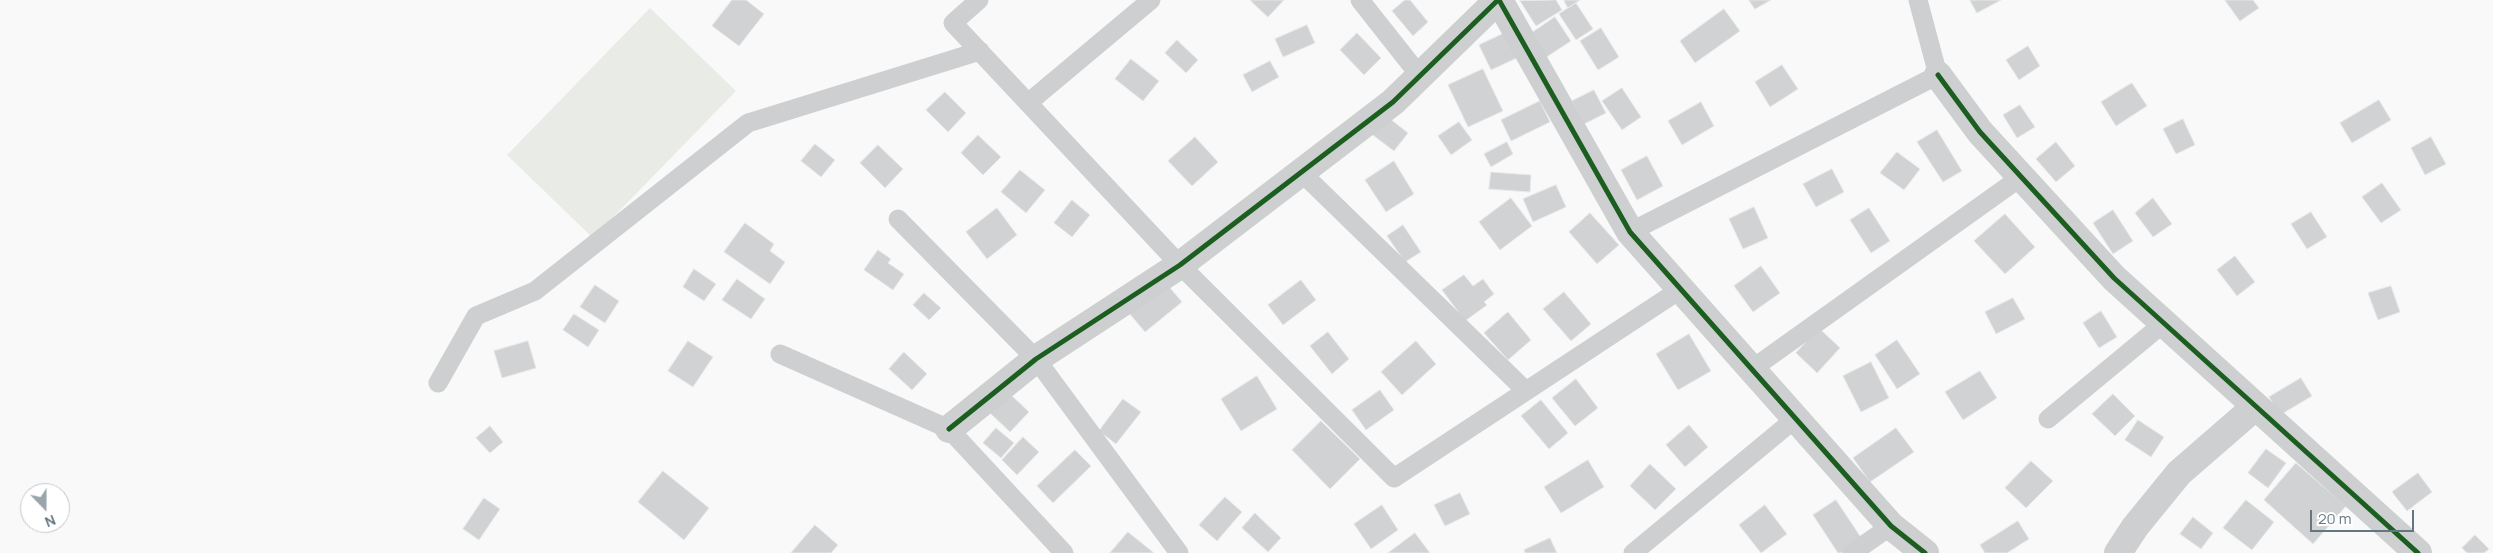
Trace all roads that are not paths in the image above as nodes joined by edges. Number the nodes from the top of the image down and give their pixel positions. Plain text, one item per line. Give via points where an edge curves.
1 (979, 0) edge
2 (1151, 0) edge
3 (1360, 0) edge
4 (1499, 0) edge
5 (1918, 0) edge
6 (980, 51) junction
7 (1938, 75) junction
8 (1420, 76) junction
9 (1028, 103) junction
10 (1301, 172) junction
11 (2021, 177) junction
12 (898, 219) dead end
13 (1630, 232) junction
14 (1180, 265) junction
15 (1681, 288) junction
16 (2164, 323) junction
17 (780, 354) dead end
18 (1036, 359) junction
19 (1752, 369) junction
20 (438, 383) dead end
21 (1526, 391) junction
22 (2255, 407) junction
23 (1796, 418) junction
24 (2048, 419) dead end
25 (949, 429) junction
26 (1891, 526) junction
27 (1064, 553) edge
28 (1179, 553) edge
29 (1633, 553) edge
30 (1852, 553) edge
31 (1924, 553) edge
32 (2118, 553) edge
33 (2418, 553) edge

1 - 6 lane via 953,23
2 - 9 lane
3 - 8 lane
4 - 8 street
4 - 13 street
5 - 7 lane
6 - 9 lane
6 - 20 lane via 748,123 535,291 476,316
7 - 11 street via 1980,132
7 - 13 lane
8 - 10 street via 1393,102
9 - 14 lane
10 - 14 street
10 - 21 lane
11 - 16 street via 2114,278
11 - 19 lane
12 - 18 lane
13 - 15 street
14 - 18 street
14 - 21 lane via 1394,478
15 - 19 street
15 - 21 lane
16 - 22 street
16 - 24 lane
17 - 25 lane
18 - 25 street
18 - 28 lane
19 - 23 street
22 - 32 street via 2179,473
22 - 33 street
23 - 26 street
23 - 29 lane
25 - 27 lane
26 - 30 lane
26 - 31 street

